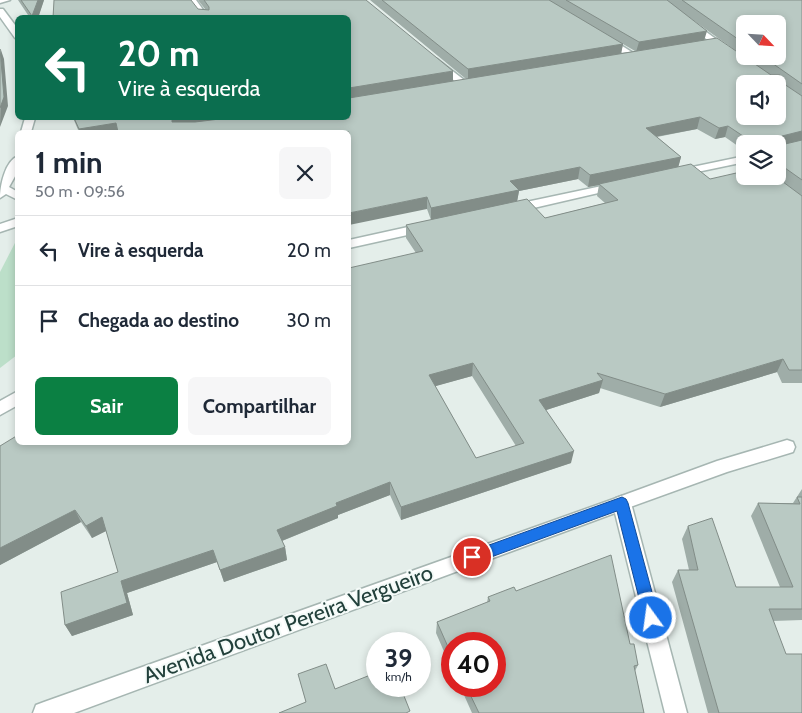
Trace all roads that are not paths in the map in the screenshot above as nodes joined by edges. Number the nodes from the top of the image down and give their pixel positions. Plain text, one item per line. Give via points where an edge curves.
1 (6, 0) edge
2 (192, 0) edge
3 (658, 0) edge
4 (0, 1) edge
5 (0, 11) edge
6 (204, 15) edge
7 (15, 32) edge
8 (595, 33) edge
9 (428, 54) edge
10 (732, 54) edge
11 (615, 60) edge
12 (465, 85) edge
13 (736, 161) edge
14 (15, 163) edge
15 (664, 176) edge
16 (626, 184) edge
17 (2, 191) edge
18 (15, 195) edge
19 (502, 211) edge
20 (15, 223) edge
21 (435, 226) edge
22 (0, 228) edge
23 (351, 244) edge
24 (15, 399) edge
25 (0, 409) edge
26 (787, 447) dead end
27 (622, 503) junction
28 (44, 713) edge
29 (676, 713) edge

1 - 4 street
2 - 6 street
3 - 10 street via 712,43
5 - 7 street
8 - 11 street via 639,56
9 - 12 street
13 - 15 street
14 - 17 street
16 - 19 street
17 - 18 street
20 - 22 street
21 - 23 street
24 - 25 street
26 - 27 street, Avenida Doutor Pereira Vergueiro
27 - 28 street, Avenida Doutor Pereira Vergueiro
27 - 29 street

